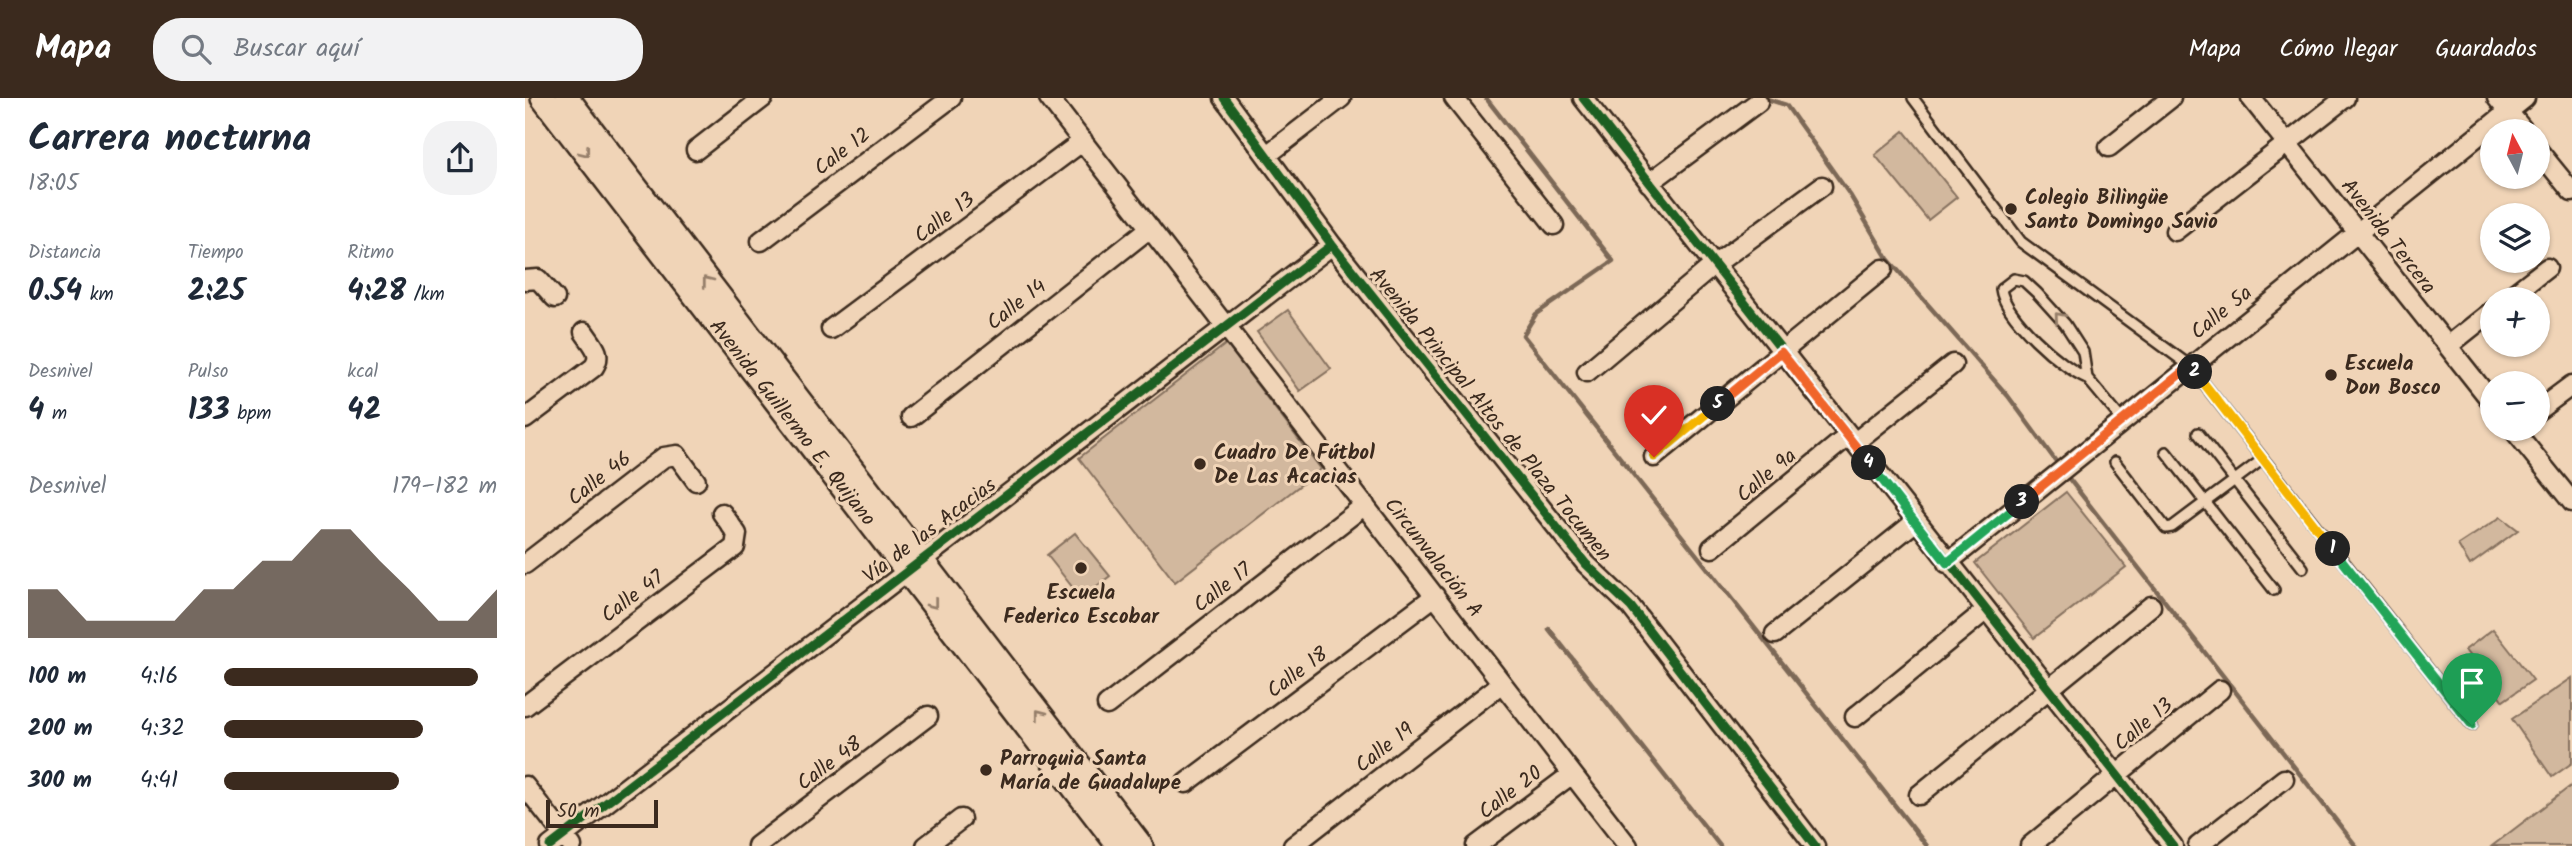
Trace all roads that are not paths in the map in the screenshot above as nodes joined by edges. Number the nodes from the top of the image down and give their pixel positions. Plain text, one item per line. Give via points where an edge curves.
1 (543, 98) edge
2 (567, 98) edge
3 (763, 98) edge
4 (951, 98) edge
5 (1049, 98) edge
6 (1224, 98) edge
7 (1342, 98) edge
8 (1454, 98) edge
9 (1583, 98) edge
10 (1913, 98) edge
11 (2171, 98) edge
12 (2251, 98) edge
13 (2345, 98) edge
14 (2525, 98) edge
15 (1758, 102) dead end
16 (2503, 105) edge
17 (2514, 119) edge
18 (1083, 141) junction
19 (2287, 144) junction
20 (2109, 147) dead end
21 (695, 150) dead end
22 (1267, 155) junction
23 (2550, 165) edge
24 (1649, 183) junction
25 (1822, 186) dead end
26 (2572, 192) edge
27 (1554, 225) dead end
28 (1150, 228) junction
29 (2357, 231) junction
30 (2175, 232) dead end
31 (761, 241) dead end
32 (1332, 245) junction
33 (1714, 265) junction
34 (1883, 269) dead end
35 (2541, 273) edge
36 (525, 280) edge
37 (2522, 287) edge
38 (555, 298) dead end
39 (2480, 321) edge
40 (1227, 325) junction
41 (831, 328) dead end
42 (584, 332) dead end
43 (2448, 346) junction
44 (1781, 352) junction
45 (1953, 364) dead end
46 (2190, 366) junction
47 (1587, 372) dead end
48 (2087, 378) junction
49 (2572, 385) edge
50 (2480, 387) edge
51 (2550, 401) edge
52 (797, 412) junction
53 (911, 416) dead end
54 (525, 419) edge
55 (2122, 420) junction
56 (2198, 433) dead end
57 (1851, 440) junction
58 (2524, 441) edge
59 (2166, 452) dead end
60 (1654, 457) dead end
61 (2263, 459) junction
62 (2115, 462) dead end
63 (2235, 480) junction
64 (696, 481) dead end
65 (2572, 502) edge
66 (2205, 503) junction
67 (1365, 505) junction
68 (722, 513) dead end
69 (1915, 522) junction
70 (1712, 548) dead end
71 (1947, 563) junction
72 (525, 564) edge
73 (913, 564) junction
74 (2303, 568) dead end
75 (2274, 590) dead end
76 (1435, 596) junction
77 (2151, 606) dead end
78 (1985, 611) junction
79 (1775, 634) dead end
80 (1502, 683) junction
81 (2047, 688) junction
82 (2220, 690) dead end
83 (1107, 705) dead end
84 (525, 706) edge
85 (928, 716) dead end
86 (1855, 717) dead end
87 (2472, 725) dead end
88 (1572, 774) junction
89 (2116, 776) junction
90 (2284, 779) dead end
91 (1186, 783) dead end
92 (525, 786) edge
93 (1086, 789) junction
94 (1919, 795) dead end
95 (961, 819) dead end
96 (562, 842) edge
97 (757, 846) edge
98 (926, 846) edge
99 (1119, 846) edge
100 (1141, 846) edge
101 (1293, 846) edge
102 (1476, 846) edge
103 (1628, 846) edge
104 (1815, 846) edge
105 (2029, 846) edge
106 (2173, 846) edge
107 (2198, 846) edge

1 -> 52 street, Avenida Guillermo E. Quijano
52 -> 2 street, Avenida Guillermo E. Quijano
3 - 21 street
4 - 31 street, Cale 12
5 - 18 street, Circunvalación A
6 - 22 street, Avenida Principal Altos de Plaza Tocumen
7 - 22 street
8 - 27 street
9 - 24 street
10 - 46 lane via 2021,243
11 - 20 street
12 - 19 street, Avenida Tercera
13 - 19 street
14 - 16 street, Calle 5a
15 - 24 street
16 - 17 street
16 - 29 street, Calle 5a
18 - 28 street, Circunvalación A
18 - 41 street, Calle 13
19 - 29 street, Avenida Tercera
19 - 30 street
22 - 32 street, Avenida Principal Altos de Plaza Tocumen
23 - 26 street
24 - 33 street
25 - 33 street
28 - 40 street, Circunvalación A
28 - 53 street, Calle 14
29 - 43 street, Avenida Tercera
29 - 46 street, Calle 5a
32 - 40 street, Vía de las Acacias
32 - 104 street, Avenida Principal Altos de Plaza Tocumen via 1586,564 1631,607
33 - 44 street
33 - 47 street
34 - 44 street
35 - 37 street
36 - 38 street via 538,279
39 - 43 street
40 - 67 street, Circunvalación A
40 - 73 street, Vía de las Acacias
42 - 54 street via 599,360
43 - 50 street, Avenida Tercera
44 - 57 street
44 - 60 street
45 - 57 street, Calle 9a
46 - 55 street, Calle 5a
46 - 61 lane
48 -> 48 lane via 2083,352 2066,324 2024,281 2005,283 2002,298 2030,332 2056,359
48 - 55 lane
49 - 51 street
52 - 73 street, Avenida Guillermo E. Quijano
55 - 71 street, Calle 5a
56 - 63 lane
57 - 69 street
57 - 70 street, Calle 9a
58 - 65 street
59 - 66 lane
61 - 63 lane
61 - 87 lane
62 - 66 lane via 2166,528
63 - 66 lane
63 - 74 lane
64 - 72 street, Calle 46 via 677,455 664,457
66 - 75 lane
67 - 76 street, Circunvalación A
67 - 83 street, Calle 17
68 - 84 street, Calle 47 via 737,534 735,547
69 - 71 street
69 - 79 street
71 - 78 street
73 - 93 street, Avenida Guillermo E. Quijano
73 - 96 street, Vía de las Acacias
76 - 80 street, Circunvalación A
76 - 91 street, Calle 18
77 - 81 street
78 - 81 street
78 - 86 street
80 - 88 street, Circunvalación A
80 - 101 street, Calle 19
81 - 89 street
81 - 94 street
82 - 89 street, Calle 13
85 - 97 street, Calle 48
88 - 102 street, Calle 20
88 - 103 street, Circunvalación A
89 - 105 street, Calle 13
89 - 106 street
90 - 107 street
92 - 96 street
93 - 99 street, Avenida Guillermo E. Quijano
93 - 100 street, Avenida Guillermo E. Quijano
95 - 98 street

